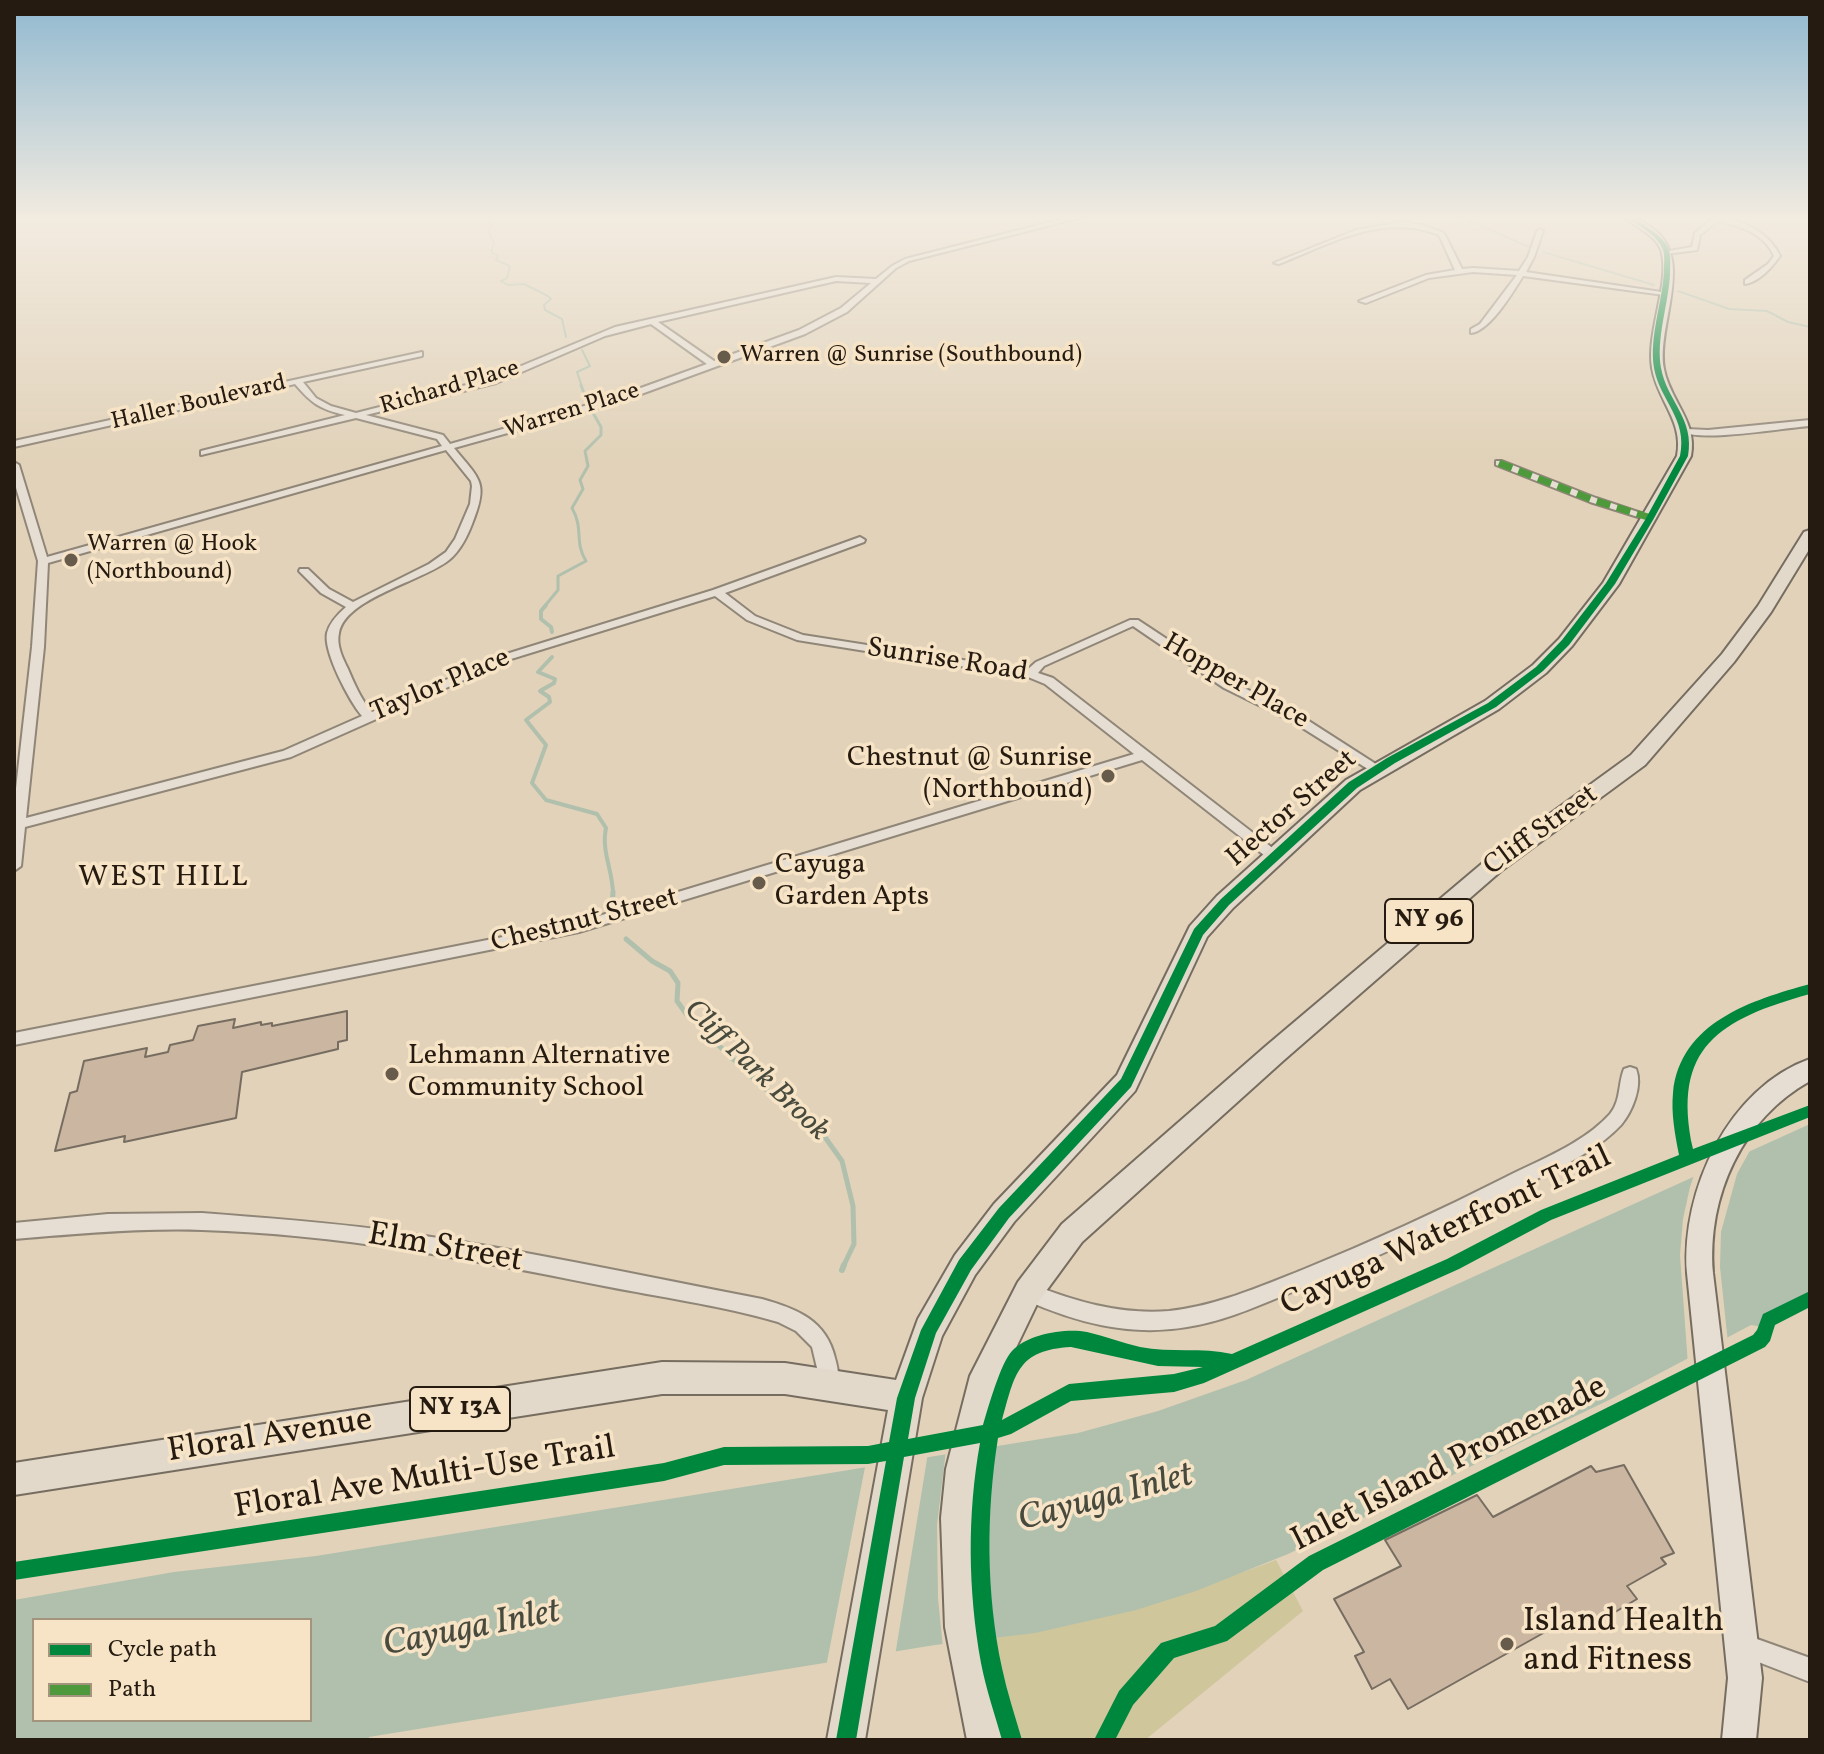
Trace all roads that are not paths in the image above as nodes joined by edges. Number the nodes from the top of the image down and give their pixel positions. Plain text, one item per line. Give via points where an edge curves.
1 (749, 299) edge
2 (859, 299) edge
3 (1368, 299) edge
4 (1502, 299) edge
5 (1663, 299) edge
6 (1363, 301) dead end
7 (652, 321) junction
8 (1474, 331) dead end
9 (419, 354) dead end
10 (714, 365) junction
11 (297, 381) junction
12 (356, 415) junction
13 (1810, 423) edge
14 (1687, 432) junction
15 (14, 444) edge
16 (452, 448) junction
17 (204, 453) dead end
18 (1499, 463) dead end
19 (14, 465) edge
20 (1651, 518) junction
21 (1810, 535) edge
22 (860, 540) dead end
23 (43, 561) junction
24 (304, 571) dead end
25 (717, 592) junction
26 (354, 607) junction
27 (1030, 674) junction
28 (370, 717) junction
29 (1144, 755) junction
30 (1376, 768) junction
31 (19, 824) junction
32 (1274, 856) junction
33 (14, 866) edge
34 (14, 1039) edge
35 (1810, 1069) edge
36 (1630, 1074) dead end
37 (14, 1231) edge
38 (1028, 1292) junction
39 (829, 1382) junction
40 (906, 1398) junction
41 (14, 1479) edge
42 (1742, 1645) junction
43 (1810, 1670) edge
44 (846, 1740) edge
45 (986, 1740) edge
46 (1739, 1740) edge

1 - 7 street, Richard Place
2 - 10 street, Warren Place via 822,322
3 - 6 street
4 - 8 street
5 - 14 main road via 1658,367
7 - 10 street
7 - 12 street, Richard Place via 589,338 510,376
9 - 11 street, Haller Boulevard
10 - 16 street, Warren Place
11 - 12 street via 320,405
11 - 15 street, Haller Boulevard
12 - 16 street via 430,432
12 - 17 street, Richard Place
13 - 14 street
14 - 20 main road, Hector Street via 1684,456
16 - 23 street, Warren Place
16 - 26 street via 478,489 460,542 429,569
18 - 20 street
19 - 23 street
20 - 30 main road, Hector Street via 1588,614 1532,676 1491,705
21 - 38 main road, Cliff Street / NY 96 via 1728,658 1638,760 1493,866 1275,1053 1072,1233
22 - 25 street, Taylor Place
23 - 31 street
24 - 26 street
25 - 27 street, Sunrise Road via 751,618 801,638
25 - 28 street, Taylor Place via 507,657
26 - 28 street via 335,625 333,644
27 - 29 street, Sunrise Road via 1049,681
27 - 30 street, Hopper Place via 1040,664 1134,622 1240,693 1306,724
28 - 31 street, Taylor Place via 260,763
29 - 32 street, Sunrise Road
29 - 34 street, Chestnut Street via 579,927
30 - 32 main road, Hector Street
31 - 33 street
32 - 40 main road, Hector Street via 1198,932 1126,1083 1004,1213 965,1265 929,1330
35 - 42 main road via 1783,1085 1734,1137 1718,1170 1699,1253
36 - 38 street via 1628,1098 1613,1122 1552,1161 1375,1250 1235,1306 1184,1318 1129,1320 1095,1316
37 - 39 street, Elm Street via 95,1221 239,1224 378,1237 517,1262 791,1317 819,1338
38 - 45 main road, NY 96 via 986,1376 962,1469 958,1518 963,1627
39 - 40 main road, Floral Avenue / NY 13A
39 - 41 main road, Floral Avenue / NY 13A via 753,1375 662,1378
40 - 44 main road, Hector Street
42 - 43 street
42 - 46 main road via 1745,1678

